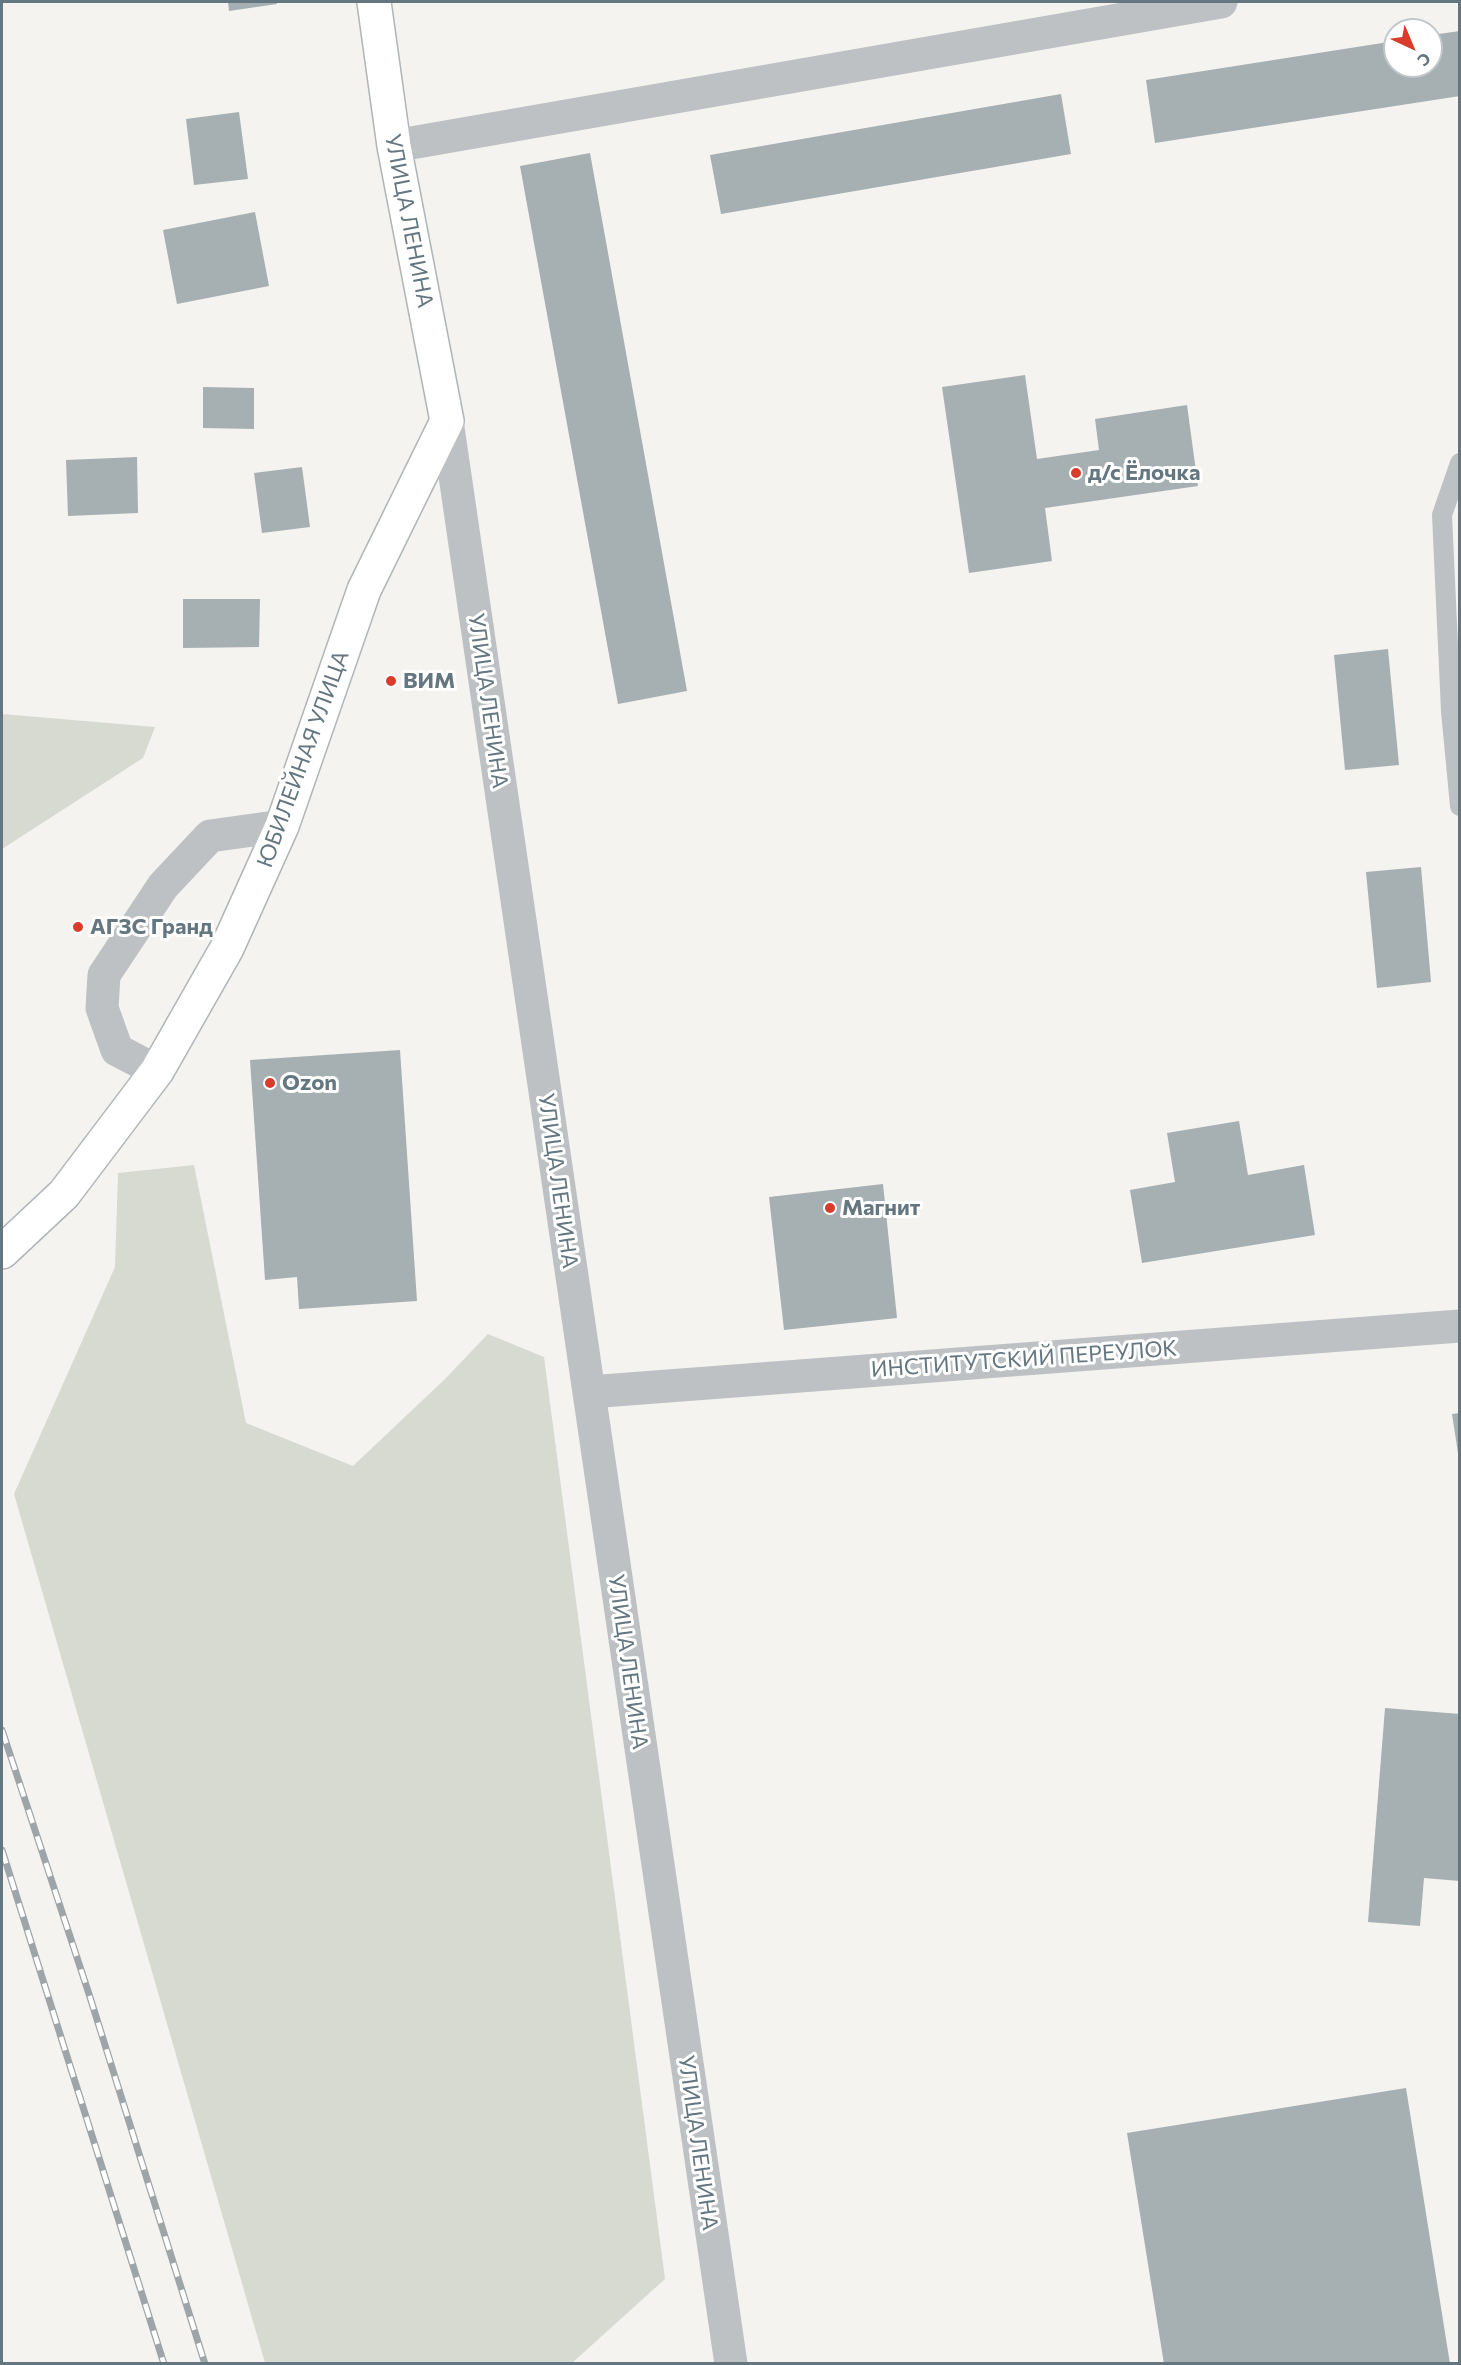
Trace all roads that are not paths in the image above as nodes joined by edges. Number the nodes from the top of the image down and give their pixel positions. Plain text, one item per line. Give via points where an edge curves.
1 (374, 2) edge
2 (1221, 2) edge
3 (394, 146) junction
4 (447, 421) junction
5 (1460, 463) edge
6 (1460, 806) edge
7 (282, 826) junction
8 (157, 1071) junction
9 (2, 1252) edge
10 (1460, 1326) edge
11 (589, 1392) junction
12 (731, 2364) edge

1 - 3 main road, УЛИЦА ЛЕНИНА
2 - 3 street
3 - 4 main road, УЛИЦА ЛЕНИНА
4 - 7 main road, ЮБИЛЕЙНАЯ УЛИЦА via 364,590
4 - 11 street, УЛИЦА ЛЕНИНА
5 - 6 lane via 1442,514 1450,711
7 - 8 main road, ЮБИЛЕЙНАЯ УЛИЦА via 227,948
7 - 8 street via 210,836 163,886 104,975 102,1008 117,1050
8 - 9 main road, ЮБИЛЕЙНАЯ УЛИЦА via 64,1194
10 - 11 street, ИНСТИТУТСКИЙ ПЕРЕУЛОК
11 - 12 street, УЛИЦА ЛЕНИНА

